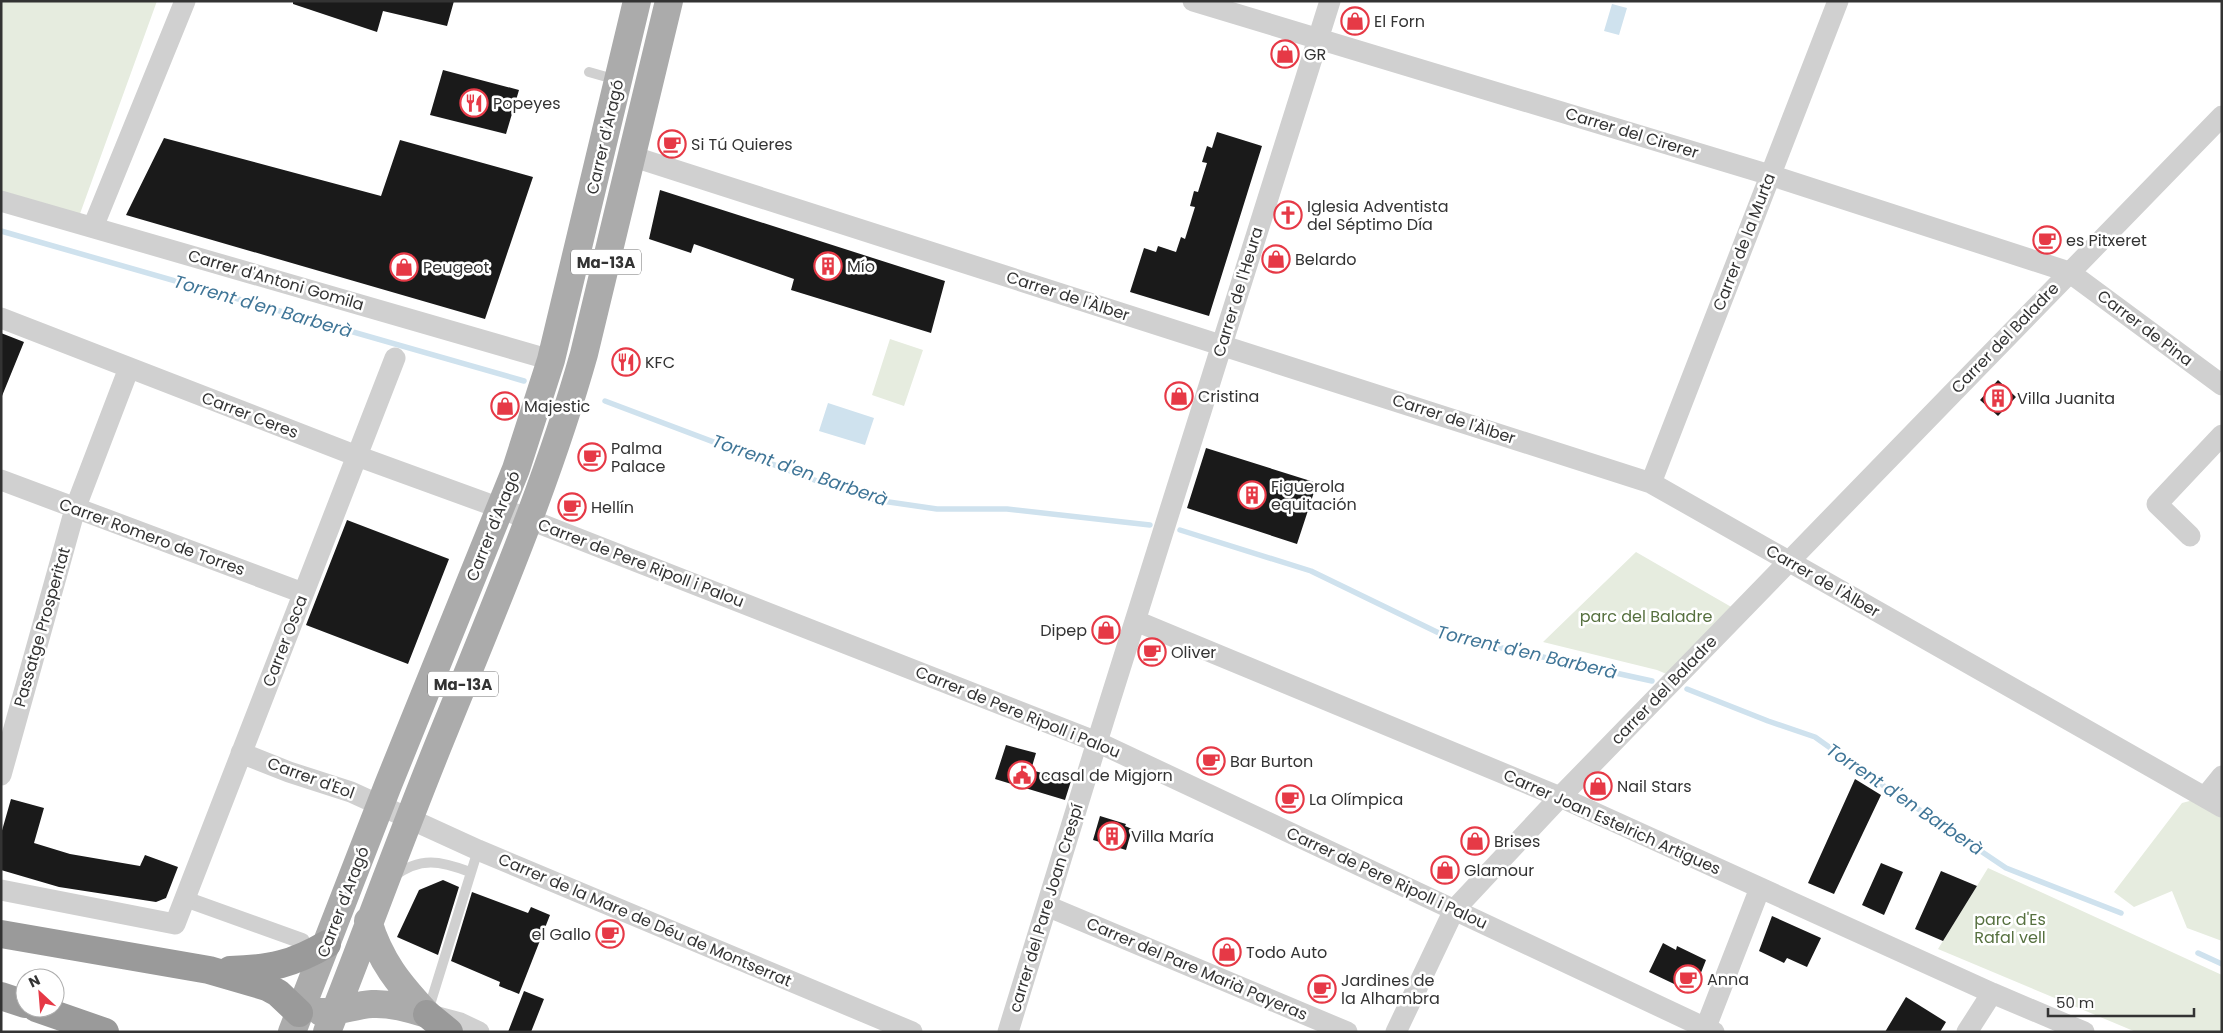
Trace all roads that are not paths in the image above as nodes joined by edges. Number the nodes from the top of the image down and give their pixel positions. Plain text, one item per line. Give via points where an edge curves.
1 (185, 1) edge
2 (637, 1) edge
3 (669, 1) edge
4 (1193, 1) edge
5 (1330, 1) edge
6 (1838, 1) edge
7 (1318, 39) junction
8 (589, 72) dead end
9 (618, 80) junction
10 (2222, 116) edge
11 (605, 134) junction
12 (631, 156) junction
13 (1770, 175) junction
14 (1, 201) edge
15 (93, 227) junction
16 (2069, 272) junction
17 (1, 318) edge
18 (1221, 345) junction
19 (395, 358) dead end
20 (551, 360) junction
21 (129, 368) junction
22 (2222, 385) edge
23 (2222, 435) edge
24 (357, 456) junction
25 (1, 480) edge
26 (1651, 482) junction
27 (500, 508) junction
28 (75, 509) junction
29 (528, 519) junction
30 (1166, 527) joint
31 (2190, 536) dead end
32 (1789, 562) junction
33 (303, 593) junction
34 (1136, 621) junction
35 (1097, 742) junction
36 (241, 753) junction
37 (1, 775) edge
38 (2222, 776) edge
39 (1560, 797) junction
40 (2214, 802) edge
41 (380, 805) junction
42 (408, 819) junction
43 (478, 850) junction
44 (470, 872) junction
45 (382, 888) junction
46 (1760, 888) junction
47 (1, 890) edge
48 (184, 898) junction
49 (1047, 906) junction
50 (1454, 910) junction
51 (368, 921) junction
52 (1, 934) edge
53 (315, 942) junction
54 (209, 970) junction
55 (1992, 993) junction
56 (1, 996) edge
57 (15, 1001) edge
58 (427, 1014) junction
59 (65, 1018) edge
60 (331, 1022) edge
61 (301, 1025) edge
62 (1708, 1030) edge
63 (105, 1032) edge
64 (449, 1032) edge
65 (479, 1032) edge
66 (912, 1032) edge
67 (1008, 1032) edge
68 (1347, 1032) edge
69 (1396, 1032) edge
70 (1967, 1032) edge
71 (2084, 1032) edge

1 - 15 street
2 - 9 main road, Carrer d'Aragó / Ma-13A
3 - 12 main road, Carrer d'Aragó / Ma-13A
4 - 7 street, Carrer del Cirerer
5 - 7 street, Carrer de l'Heura
6 - 13 street, Carrer de la Murta
7 - 13 street, Carrer del Cirerer
7 - 18 street, Carrer de l'Heura
8 - 9 lane
9 - 11 main road, Carrer d'Aragó / Ma-13A
10 - 16 street, Carrer del Baladre
11 - 12 main road via 615,148
11 - 20 main road, Carrer d'Aragó / Ma-13A
12 - 18 street, Carrer de l'Àlber
12 - 29 main road, Carrer d'Aragó / Ma-13A via 584,354 568,410
13 - 16 street, Carrer del Cirerer
13 - 26 street, Carrer de la Murta
14 - 15 street, Carrer d'Antoni Gomila
15 - 20 street, Carrer d'Antoni Gomila
16 - 22 street, Carrer de Pina
16 - 32 street, Carrer del Baladre
17 - 21 street, Carrer Ceres
18 - 26 street, Carrer de l'Àlber
18 - 30 street, Carrer de l'Heura
19 - 24 street, Carrer Osca
20 - 27 main road, Carrer d'Aragó / Ma-13A
21 - 24 street, Carrer Ceres
21 - 28 street, Passatge Prosperitat
23 - 31 street via 2157,504
24 - 27 street, Carrer Ceres
24 - 33 street, Carrer Osca
25 - 28 street, Carrer Romero de Torres
26 - 32 street, Carrer de l'Àlber
27 - 29 street, Carrer de Pere Ripoll i Palou
27 - 41 main road, Carrer d'Aragó / Ma-13A
28 - 33 street, Carrer Romero de Torres
28 - 37 street, Passatge Prosperitat
29 - 35 street, Carrer de Pere Ripoll i Palou
29 - 42 main road, Carrer d'Aragó / Ma-13A
30 - 34 street, carrer del Pare Joan Crespí
32 - 39 street, carrer del Baladre
32 - 40 street, Carrer de l'Àlber
33 - 36 street, Carrer Osca
34 - 35 street, carrer del Pare Joan Crespí
34 - 39 street, Carrer Joan Estelrich Artigues
35 - 49 street, carrer del Pare Joan Crespí
35 - 50 street, Carrer de Pere Ripoll i Palou
36 - 41 street, Carrer d'Eol
36 - 48 street, Carrer Osca
38 - 40 street
39 - 46 street, Carrer Joan Estelrich Artigues
39 - 50 street, carrer del Baladre
41 - 42 street, Carrer de la Mare de Déu de Montserrat
41 - 53 main road, Carrer d'Aragó / Ma-13A
42 - 43 street, Carrer de la Mare de Déu de Montserrat
42 - 45 main road, Carrer d'Aragó / Ma-13A
43 - 44 lane
43 - 66 street, Carrer de la Mare de Déu de Montserrat
44 - 45 lane via 447,863 421,864 408,868
44 - 58 lane
45 - 51 main road, Carrer d'Aragó / Ma-13A
46 - 55 street, Carrer Joan Estelrich Artigues
46 - 62 street
47 - 48 street, Carrer Osca via 175,924
48 - 53 street
49 - 67 street, carrer del Pare Joan Crespí
49 - 68 street, Carrer del Pare Marià Payeras
50 - 62 street, Carrer de Pere Ripoll i Palou
50 - 69 street, carrer del Baladre
51 - 58 main road via 388,968
51 - 60 main road, Carrer d'Aragó / Ma-13A
52 - 54 highway
53 - 54 highway via 289,963
53 - 61 main road, Carrer d'Aragó / Ma-13A
54 - 61 highway via 278,993
55 - 70 street
55 - 71 street, Carrer Joan Estelrich Artigues
56 - 57 highway
58 - 60 main road via 393,1004 371,1004
58 - 64 highway
58 - 65 street via 460,1022
59 - 63 highway
60 - 61 main road

